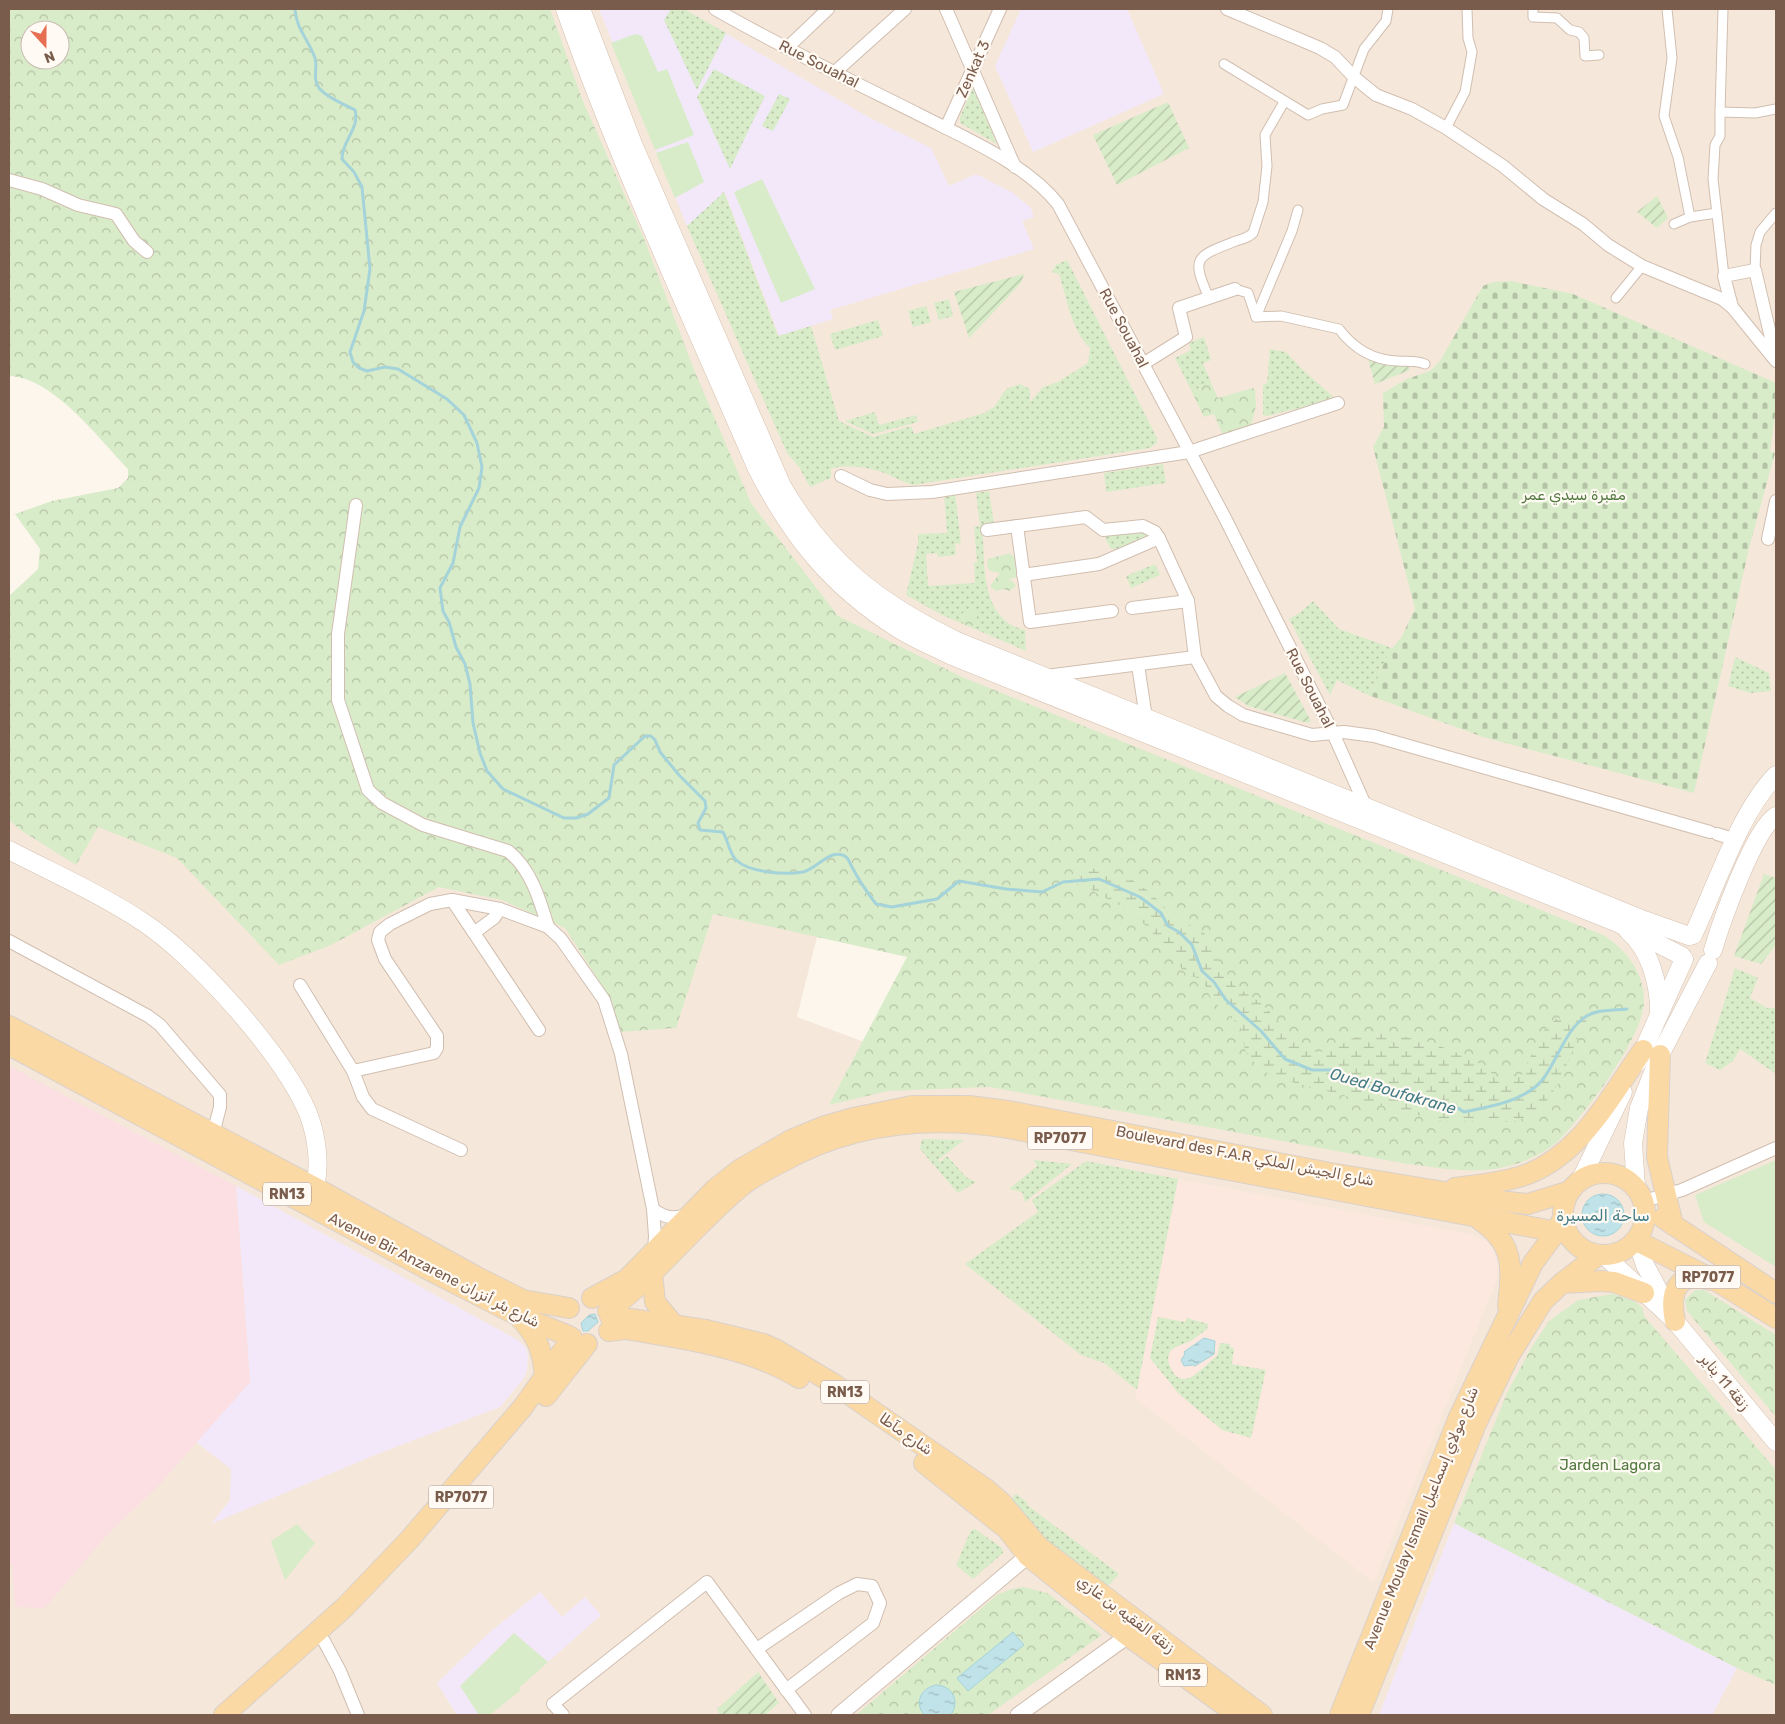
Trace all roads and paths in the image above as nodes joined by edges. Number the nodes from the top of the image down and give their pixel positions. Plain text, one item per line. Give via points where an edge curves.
1 (565, 9) edge
2 (581, 9) edge
3 (716, 9) edge
4 (828, 9) edge
5 (905, 9) edge
6 (946, 9) edge
7 (1000, 9) edge
8 (1227, 9) edge
9 (1388, 9) edge
10 (1467, 9) edge
11 (1533, 9) edge
12 (1667, 9) edge
13 (1723, 9) edge
14 (787, 48) junction
15 (1599, 55) dead end
16 (1224, 64) dead end
17 (973, 69) junction
18 (834, 72) junction
19 (1355, 78) junction
20 (1284, 102) junction
21 (1776, 109) edge
22 (1720, 112) junction
23 (946, 128) junction
24 (1446, 128) junction
25 (1015, 167) junction
26 (9, 180) edge
27 (1298, 210) dead end
28 (1717, 213) junction
29 (1776, 214) edge
30 (1690, 217) junction
31 (1674, 224) dead end
32 (147, 252) dead end
33 (1642, 266) junction
34 (1755, 270) junction
35 (1724, 276) junction
36 (1235, 289) joint
37 (1208, 298) junction
38 (1616, 298) dead end
39 (1732, 307) junction
40 (1256, 317) junction
41 (1776, 361) edge
42 (1144, 364) junction
43 (1424, 364) dead end
44 (1338, 403) dead end
45 (1189, 452) junction
46 (842, 476) dead end
47 (1776, 501) edge
48 (356, 505) dead end
49 (1017, 526) junction
50 (987, 530) dead end
51 (1159, 538) junction
52 (1772, 540) edge
53 (1023, 575) junction
54 (1188, 601) junction
55 (1132, 608) dead end
56 (1112, 611) dead end
57 (1195, 657) junction
58 (1138, 665) junction
59 (1044, 676) junction
60 (1146, 718) junction
61 (1333, 732) junction
62 (1776, 776) edge
63 (1764, 791) junction
64 (1366, 807) junction
65 (1776, 816) edge
66 (1737, 840) junction
67 (9, 850) edge
68 (452, 900) junction
69 (500, 909) junction
70 (1620, 924) junction
71 (548, 927) junction
72 (474, 933) junction
73 (1691, 936) junction
74 (9, 941) edge
75 (1711, 956) junction
76 (1683, 958) junction
77 (300, 985) dead end
78 (1660, 1014) junction
79 (539, 1030) dead end
80 (9, 1031) edge
81 (1652, 1052) junction
82 (353, 1071) junction
83 (213, 1134) junction
84 (1776, 1148) edge
85 (461, 1150) dead end
86 (1575, 1186) junction
87 (1438, 1190) junction
88 (1665, 1196) junction
89 (312, 1197) junction
90 (1642, 1198) junction
91 (653, 1209) junction
92 (690, 1214) junction
93 (1476, 1217) junction
94 (1673, 1225) junction
95 (1562, 1228) junction
96 (1637, 1241) junction
97 (654, 1252) junction
98 (1602, 1256) junction
99 (652, 1273) junction
100 (1562, 1283) junction
101 (1720, 1284) junction
102 (1644, 1293) junction
103 (1776, 1293) edge
104 (592, 1298) junction
105 (569, 1308) junction
106 (517, 1315) junction
107 (1776, 1318) edge
108 (609, 1319) junction
109 (1507, 1320) junction
110 (1675, 1321) junction
111 (674, 1324) junction
112 (576, 1340) junction
113 (545, 1378) junction
114 (1776, 1442) edge
115 (1034, 1551) junction
116 (1135, 1631) junction
117 (324, 1641) junction
118 (756, 1649) junction
119 (786, 1690) junction
120 (1025, 1713) edge
121 (1344, 1714) edge
122 (224, 1715) edge
123 (244, 1715) edge
124 (358, 1715) edge
125 (562, 1715) edge
126 (805, 1715) edge
127 (840, 1715) edge
128 (1238, 1715) edge
129 (1262, 1715) edge

1 - 70 main road via 618,150 757,469 782,517 839,584 898,629 952,656
2 - 59 main road via 633,144 767,454 804,522 843,567 896,609 957,641
3 - 14 street, Rue Souahal
4 - 14 street
5 - 18 street
6 - 17 street
7 - 17 street, Zenkat 3
8 - 19 street via 1320,48 1335,57
9 - 19 street via 1386,21 1364,49
10 - 24 street via 1472,52 1465,92
11 - 15 street via 1532,17 1557,18 1570,30 1579,32 1584,38 1585,56
12 - 30 street via 1672,58 1664,116 1678,157
13 - 22 street
14 - 18 street, Rue Souahal
16 - 20 street
17 - 23 street, Zenkat 3
17 - 25 street
18 - 23 street, Rue Souahal
19 - 20 street via 1343,105 1308,115
19 - 24 street via 1376,94
20 - 37 street via 1265,135 1267,166 1263,202 1253,233 1210,251 1198,263 1197,271
21 - 22 street via 1755,113
22 - 28 street via 1714,179
23 - 25 street, Rue Souahal
24 - 33 street
25 - 42 street, Rue Souahal via 1046,190 1058,204
26 - 32 street via 42,189 78,205 116,214 134,241
27 - 40 street
28 - 30 street
28 - 35 street
29 - 34 street via 1760,232
30 - 31 street
33 - 38 street
33 - 39 street via 1722,299
34 - 35 street
34 - 41 street
35 - 39 street
36 - 37 street
36 - 40 street via 1248,292
37 - 42 street via 1179,308 1186,338
39 - 41 street
40 - 43 street via 1281,316 1339,329 1347,340 1369,356
42 - 45 street, Rue Souahal
44 - 45 street
45 - 46 street via 909,495 870,490
45 - 61 street, Rue Souahal
47 - 52 street
48 - 71 street via 338,634 338,700 368,790 382,803 423,824 508,851 528,874
49 - 50 street
49 - 51 street via 1086,517 1103,530 1143,526
49 - 53 street
51 - 53 street via 1099,564
51 - 54 street
53 - 56 street via 1030,622
54 - 55 street
54 - 57 street
57 - 58 street
57 - 61 street via 1216,696 1242,715 1312,736
58 - 59 street
58 - 60 street
59 - 60 main road
60 - 64 main road
61 - 64 street, Rue Souahal
61 - 66 street via 1374,736
62 - 63 main road
63 - 65 main road
63 - 66 main road
64 - 73 main road
65 - 75 main road via 1767,822 1760,835 1723,916
66 - 73 main road
67 - 89 main road via 143,922 180,951 221,993 273,1056 308,1114 316,1140
68 - 69 street
68 - 72 street
68 - 82 street via 430,904 390,924 380,932 378,940 385,959 436,1036 437,1048 434,1053
69 - 71 street
69 - 72 street via 494,918
70 - 76 main road
70 - 78 main road via 1632,934 1650,964 1659,995
71 - 91 street via 604,1000 621,1054
72 - 79 street
73 - 75 main road via 1707,937
73 - 76 main road via 1681,947
74 - 83 street via 160,1025 220,1095
75 - 76 main road via 1692,966
75 - 81 main road via 1678,1020
76 - 78 main road
77 - 82 street
78 - 81 main road
80 - 83 main road, Avenue Bir Anzarene شارع بئر أنزران / RN13
80 - 89 main road, Avenue Bir Anzarene شارع بئر أنزران / RN13
81 - 86 main road
81 - 87 main road via 1584,1134 1552,1161 1521,1176
81 - 88 main road via 1657,1158
81 - 90 main road via 1633,1143
82 - 85 street via 363,1097 372,1109
83 - 89 main road, Avenue Bir Anzarene شارع بئر أنزران / RN13
84 - 88 street
86 - 87 main road, Boulevard des F.A.R شارع الجيش الملكي / RP7077 via 1528,1204
86 - 90 main road, RP7077 via 1591,1175 1609,1174 1626,1179
86 - 95 main road via 1566,1199
87 - 92 main road, Boulevard des F.A.R شارع الجيش الملكي / RP7077 via 1330,1173 1008,1111 939,1105 912,1106 853,1118 791,1140 739,1170
88 - 90 street
88 - 94 main road
89 - 105 main road, Avenue Bir Anzarene شارع بئر أنزران / RN13 via 523,1300
89 - 106 main road, Avenue Bir Anzarene شارع بئر أنزران / RN13
90 - 94 main road, RP7077
90 - 96 main road via 1646,1220
91 - 92 street via 668,1218
91 - 97 street
92 - 97 main road, Boulevard des F.A.R شارع الجيش الملكي / RP7077
93 - 95 main road, Boulevard des F.A.R شارع الجيش الملكي / RP7077
93 - 99 main road, Boulevard des F.A.R شارع الجيش الملكي / RP7077 via 998,1126 951,1121 912,1122 889,1124 804,1149 746,1183
93 - 109 main road via 1496,1231 1505,1245 1511,1281
94 - 103 main road, RP7077
95 - 98 main road via 1586,1252
95 - 109 main road, Avenue Moulay Ismail شارع مولاي إسماعيل via 1534,1263
96 - 98 main road via 1626,1250
96 - 101 main road, RP7077
96 - 110 main road via 1645,1265
97 - 104 main road, Boulevard des F.A.R شارع الجيش الملكي / RP7077 via 623,1282
98 - 100 main road, Avenue Moulay Ismail شارع مولاي إسماعيل
98 - 102 main road
99 - 108 main road, Boulevard des F.A.R شارع الجيش الملكي / RP7077
99 - 111 main road via 655,1302
100 - 102 main road via 1601,1280
100 - 121 main road, Avenue Moulay Ismail شارع مولاي إسماعيل via 1543,1301 1526,1325 1480,1415
101 - 107 main road, RP7077
101 - 110 main road via 1693,1278 1679,1284 1672,1298
102 - 110 main road
104 - 105 main road via 579,1300
104 - 108 main road via 604,1305
105 - 112 main road via 564,1322
106 - 112 main road, Avenue Bir Anzarene شارع بئر أنزران / RN13
106 - 113 main road via 538,1340
108 - 111 main road, شارع مآطا / RN13
108 - 112 main road via 600,1341
108 - 115 main road, RN13 via 626,1329 712,1346 780,1367 838,1403 942,1476
109 - 121 main road, Avenue Moulay Ismail شارع مولاي إسماعيل via 1459,1417
110 - 114 main road, زنقة 11 يناير
111 - 115 main road, شارع مآطا / RN13 via 764,1344 826,1379 986,1489 1001,1502
112 - 113 main road, RP7077
112 - 117 main road, RP7077 via 430,1534
113 - 122 main road, RP7077 via 486,1452 372,1580
115 - 116 main road, زنقة الفقيه بن غازي / RN13
115 - 127 street
116 - 120 street
116 - 128 main road, RN13
116 - 129 main road, زنقة الفقيه بن غازي / RN13
117 - 123 main road, RP7077
117 - 124 street
118 - 119 street
118 - 119 street via 839,1593 857,1584 872,1586 880,1603 873,1623
118 - 125 street via 707,1582 553,1704
119 - 126 street

